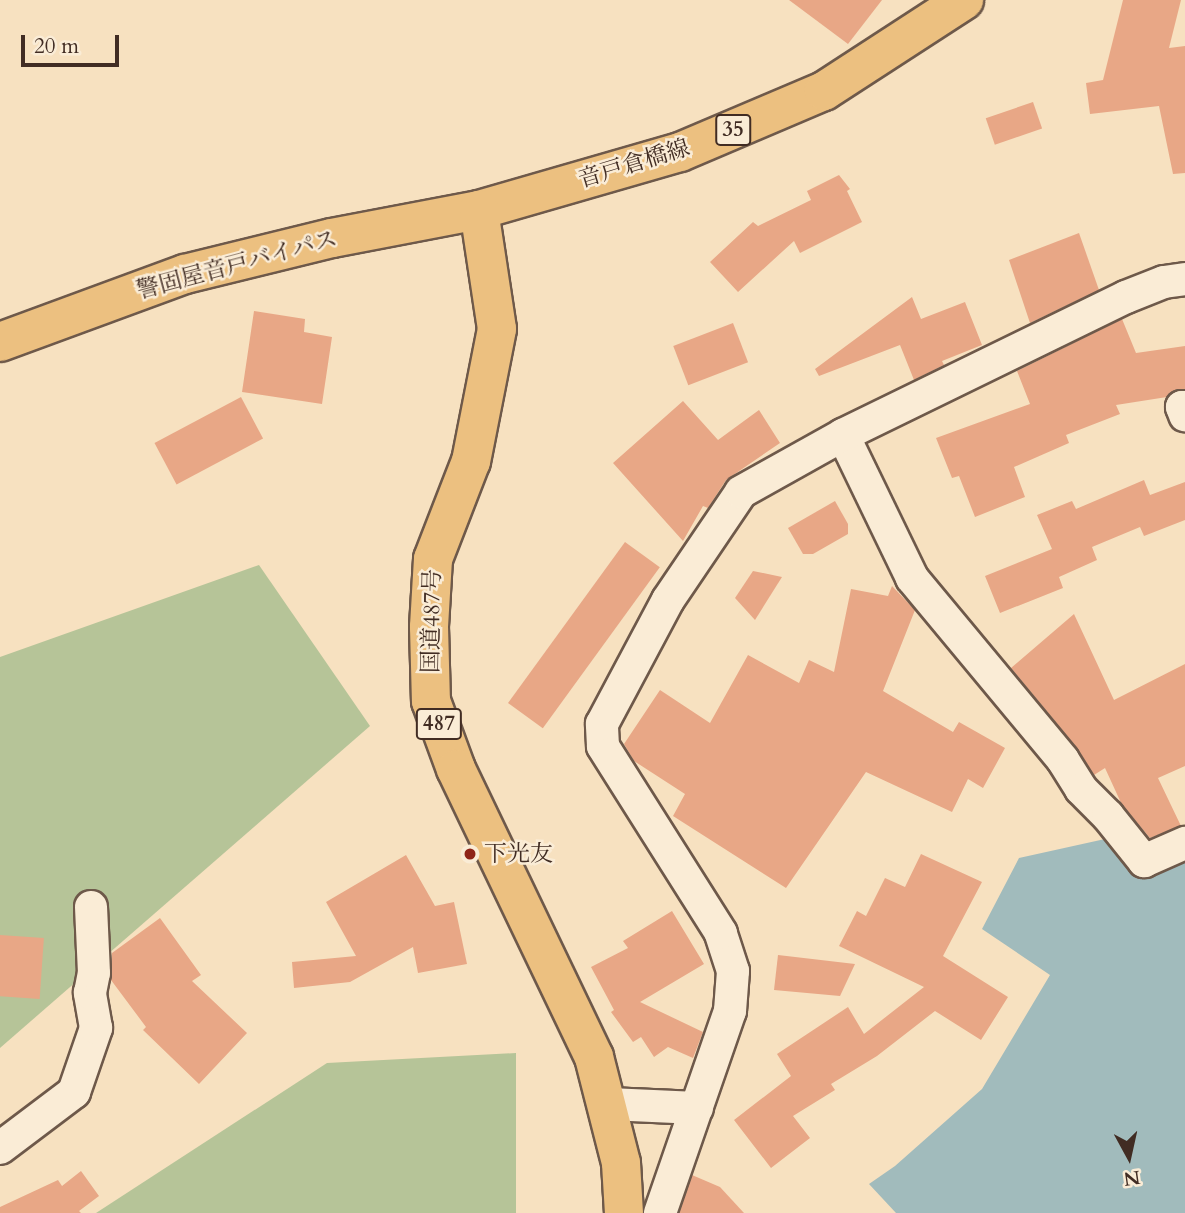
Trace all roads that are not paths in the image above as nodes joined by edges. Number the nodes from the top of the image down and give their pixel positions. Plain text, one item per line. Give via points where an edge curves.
1 (964, 0) edge
2 (480, 211) junction
3 (1185, 279) edge
4 (0, 342) edge
5 (1185, 407) edge
6 (1185, 415) edge
7 (843, 435) junction
8 (1185, 843) edge
9 (91, 907) dead end
10 (609, 1104) junction
11 (697, 1108) junction
12 (0, 1148) edge
13 (624, 1213) edge
14 (660, 1213) edge

1 - 2 main road, 音戸倉橋線 / 35 via 824,92 680,152
2 - 4 main road, 警固屋音戸バイパス via 332,238 186,274
2 - 10 main road, 国道487号 / 487 via 497,329 471,461 433,559 431,701 456,769 594,1057
3 - 7 street via 1126,297
5 - 6 street
7 - 8 street via 912,578 1063,760 1081,789 1144,861
7 - 11 street via 741,492 668,600 602,724 603,746 721,933 733,971 730,1011
9 - 12 street via 94,973 90,993 96,1028 74,1093
10 - 11 street
10 - 13 main road, 国道487号 / 487 via 621,1163
11 - 14 street

